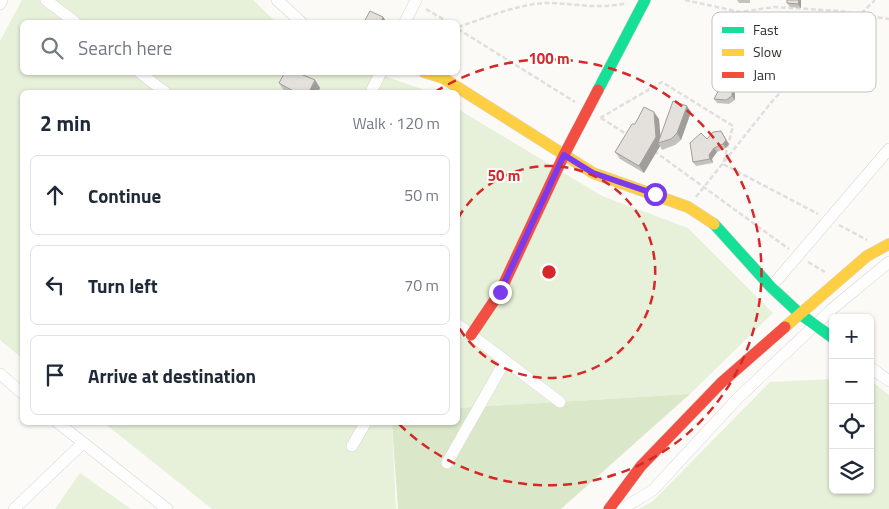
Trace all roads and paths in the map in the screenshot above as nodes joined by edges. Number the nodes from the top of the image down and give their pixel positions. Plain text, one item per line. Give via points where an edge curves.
1 (2, 0) edge
2 (46, 0) edge
3 (277, 0) edge
4 (645, 0) edge
5 (685, 0) edge
6 (875, 0) edge
7 (416, 1) edge
8 (633, 2) dead end
9 (0, 4) edge
10 (740, 12) edge
11 (740, 12) edge
12 (835, 12) edge
13 (862, 12) edge
14 (876, 17) edge
15 (889, 19) edge
16 (72, 20) edge
17 (299, 20) edge
18 (407, 20) edge
19 (445, 20) edge
20 (460, 27) edge
21 (460, 29) edge
22 (143, 75) edge
23 (380, 75) edge
24 (434, 75) edge
25 (162, 90) edge
26 (372, 90) edge
27 (781, 92) edge
28 (587, 110) junction
29 (600, 118) junction
30 (631, 137) edge
31 (646, 147) edge
32 (889, 148) edge
33 (564, 155) junction
34 (723, 164) junction
35 (705, 186) junction
36 (688, 207) junction
37 (828, 219) junction
38 (886, 246) edge
39 (798, 255) junction
40 (889, 262) edge
41 (839, 281) junction
42 (771, 286) junction
43 (800, 314) junction
44 (815, 325) junction
45 (460, 327) edge
46 (471, 335) junction
47 (829, 335) edge
48 (505, 361) junction
49 (874, 370) edge
50 (0, 374) edge
51 (889, 381) edge
52 (20, 391) edge
53 (560, 402) dead end
54 (60, 425) edge
55 (364, 425) edge
56 (83, 443) junction
57 (352, 446) dead end
58 (446, 463) dead end
59 (14, 509) edge
60 (167, 509) edge
61 (609, 509) edge
62 (622, 509) edge

1 - 9 street
2 - 16 street
3 - 17 street
4 - 28 street
5 - 11 path
6 - 13 path
7 - 18 street
7 - 19 path
8 - 20 path via 589,8 546,3 515,8
10 - 12 path via 774,7
14 - 15 path
21 - 28 path
22 - 25 street
23 - 26 street
24 - 33 street
27 - 34 path
28 - 29 path
28 - 33 street
29 - 30 path
29 - 34 path via 662,82 733,126
31 - 35 path
32 - 37 street
33 - 36 street via 593,173
33 - 46 street via 500,292
34 - 35 path
34 - 37 path
35 - 36 path
35 - 39 path
36 - 42 street via 730,238
37 - 38 path
37 - 39 street
38 - 41 street via 867,256
39 - 41 path
39 - 42 street
40 - 44 street
41 - 43 street
42 - 43 street
43 - 44 street
43 - 61 street via 721,383 641,466
44 - 47 street
44 - 62 street via 737,399 653,490
45 - 46 street
46 - 48 street
48 - 53 street
48 - 58 street
49 - 51 street
50 - 52 street
54 - 56 street
55 - 57 street
56 - 59 street
56 - 60 street

